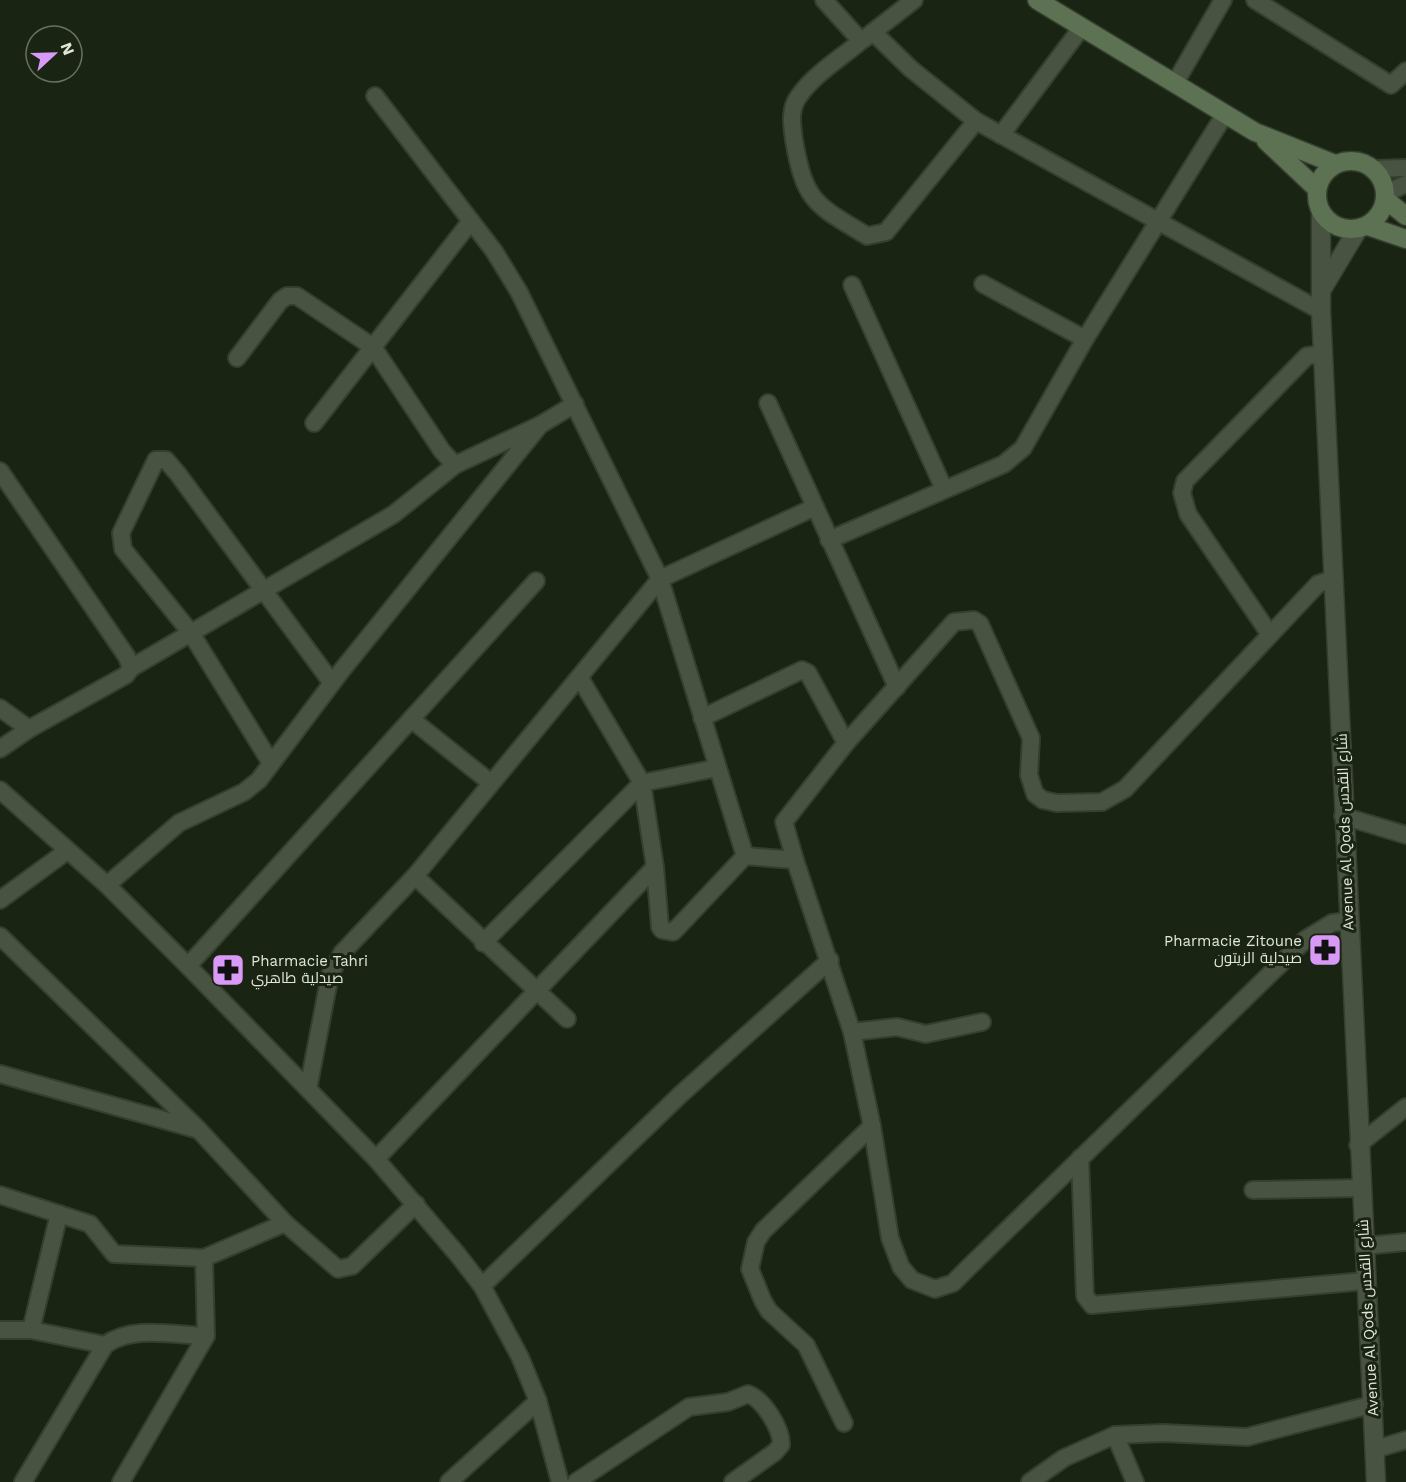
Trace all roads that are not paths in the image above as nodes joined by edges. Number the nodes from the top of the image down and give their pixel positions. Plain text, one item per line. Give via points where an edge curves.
1 (825, 0) edge
2 (914, 0) edge
3 (1037, 0) edge
4 (1223, 0) edge
5 (1260, 1) edge
6 (1082, 27) junction
7 (867, 37) junction
8 (1406, 71) edge
9 (1174, 82) junction
10 (375, 96) dead end
11 (1225, 114) junction
12 (976, 121) junction
13 (1255, 132) junction
14 (1001, 135) junction
15 (1335, 164) junction
16 (1406, 168) edge
17 (1374, 169) junction
18 (1406, 184) edge
19 (1317, 189) junction
20 (1385, 196) junction
21 (1321, 213) junction
22 (1406, 216) edge
23 (471, 221) junction
24 (1159, 222) junction
25 (1363, 227) junction
26 (1406, 239) edge
27 (983, 284) dead end
28 (852, 285) dead end
29 (1321, 290) junction
30 (1321, 311) junction
31 (1085, 339) junction
32 (372, 347) junction
33 (1323, 354) junction
34 (237, 358) dead end
35 (768, 403) dead end
36 (575, 404) junction
37 (314, 423) dead end
38 (540, 425) junction
39 (455, 465) junction
40 (0, 471) edge
41 (944, 489) junction
42 (815, 507) junction
43 (829, 540) junction
44 (660, 579) junction
45 (1333, 579) junction
46 (536, 581) dead end
47 (264, 590) junction
48 (191, 633) junction
49 (1269, 633) junction
50 (130, 669) junction
51 (580, 678) junction
52 (332, 682) junction
53 (897, 687) junction
54 (0, 708) edge
55 (702, 718) junction
56 (411, 719) junction
57 (29, 729) junction
58 (846, 742) junction
59 (0, 749) edge
60 (271, 763) junction
61 (717, 768) junction
62 (491, 783) junction
63 (642, 783) junction
64 (0, 790) edge
65 (1343, 816) junction
66 (1406, 835) edge
67 (67, 851) junction
68 (745, 856) junction
69 (795, 860) junction
70 (655, 867) junction
71 (415, 876) junction
72 (107, 885) junction
73 (0, 900) edge
74 (1348, 921) junction
75 (0, 936) edge
76 (483, 943) junction
77 (830, 960) junction
78 (188, 966) junction
79 (536, 992) junction
80 (567, 1019) dead end
81 (982, 1022) dead end
82 (852, 1032) junction
83 (0, 1074) edge
84 (308, 1089) junction
85 (1406, 1107) edge
86 (872, 1126) junction
87 (198, 1129) junction
88 (1358, 1145) junction
89 (1080, 1158) junction
90 (376, 1159) junction
91 (1361, 1188) junction
92 (1253, 1191) dead end
93 (0, 1195) edge
94 (416, 1204) junction
95 (59, 1214) junction
96 (285, 1222) junction
97 (1406, 1242) edge
98 (1364, 1246) junction
99 (204, 1258) junction
100 (1365, 1281) junction
101 (482, 1286) junction
102 (0, 1330) edge
103 (31, 1330) junction
104 (206, 1336) junction
105 (105, 1345) junction
106 (538, 1401) junction
107 (1374, 1404) junction
108 (844, 1422) dead end
109 (1115, 1435) junction
110 (1406, 1440) edge
111 (1376, 1449) junction
112 (23, 1482) edge
113 (122, 1482) edge
114 (449, 1482) edge
115 (560, 1482) edge
116 (576, 1482) edge
117 (733, 1482) edge
118 (1030, 1482) edge
119 (1135, 1482) edge
120 (1377, 1482) edge

1 - 7 street
2 - 7 street
3 - 6 main road
4 - 9 street
5 - 8 street via 1391,85
6 - 9 main road
6 - 14 street
7 - 12 street
7 - 12 street via 798,96 792,111 801,178 816,202 867,236 886,232
9 - 11 main road
10 - 23 street
11 - 13 main road
11 - 24 street
12 - 14 street
13 - 15 main road
13 - 19 main road
14 - 24 street
15 - 17 main road via 1356,161
15 - 19 main road via 1323,174
16 - 17 street
17 - 20 main road via 1384,184
18 - 20 street
19 - 21 main road
20 - 22 main road
20 - 25 main road via 1383,210
21 - 25 main road via 1337,227
21 - 29 street, Avenue Al Qods شارع القدس
23 - 32 street
23 - 36 street via 519,292
24 - 30 street
24 - 31 street
25 - 26 main road
25 - 29 street
27 - 31 street
28 - 41 street
29 - 30 street, Avenue Al Qods شارع القدس
30 - 33 street, Avenue Al Qods شارع القدس
31 - 41 street via 1023,448 1004,464
32 - 34 street via 297,296 287,296
32 - 37 street
32 - 39 street via 441,451
33 - 45 street, Avenue Al Qods شارع القدس
33 - 49 street via 1307,356 1185,481 1182,493 1188,514
35 - 42 street
36 - 38 street
36 - 44 street
38 - 39 street
38 - 52 street
39 - 47 street via 394,514
40 - 50 street via 127,657
41 - 43 street
42 - 43 street
42 - 44 street
43 - 53 street
44 - 51 street
44 - 55 street
45 - 49 street via 1318,584
45 - 65 street, Avenue Al Qods شارع القدس
46 - 56 street
47 - 48 street
47 - 48 street via 178,474 166,460 156,460 121,533 123,549
47 - 52 street
48 - 50 street
48 - 60 street
49 - 53 street via 1125,789 1102,802 1056,803 1035,794 1029,775 1031,738 980,624 974,620 954,622
50 - 57 street via 126,675
51 - 62 street
51 - 63 street
52 - 60 street
53 - 58 street
54 - 57 street
55 - 58 street via 802,670 808,673
55 - 61 street
56 - 62 street
56 - 78 street
57 - 59 street
58 - 69 street via 784,822
60 - 72 street via 244,792 178,823
61 - 63 street
61 - 68 street
62 - 71 street
63 - 70 street
63 - 76 street
64 - 67 street
65 - 66 street
65 - 74 street, Avenue Al Qods شارع القدس
67 - 72 street
67 - 73 street
68 - 69 street
68 - 70 street via 672,932 660,927
69 - 77 street
70 - 79 street
71 - 76 street
71 - 84 street via 342,953 330,975
72 - 78 street
74 - 88 street, Avenue Al Qods شارع القدس
74 - 89 street via 1332,923 1315,932
75 - 87 street
76 - 79 street
77 - 82 street
77 - 101 street via 680,1095
78 - 84 street
79 - 80 street
79 - 90 street
81 - 82 street via 926,1034 897,1027
82 - 86 street
83 - 87 street
84 - 90 street
85 - 88 street
86 - 89 street via 890,1238 902,1267 921,1285 935,1289 953,1283
86 - 108 street via 762,1231 750,1269 769,1311 806,1345
87 - 96 street
88 - 91 street, Avenue Al Qods شارع القدس
89 - 100 street via 1085,1296 1092,1305
90 - 94 street
91 - 92 street
91 - 98 street, Avenue Al Qods شارع القدس
93 - 95 street
94 - 96 street via 345,1270 338,1269
94 - 101 street
95 - 99 street via 90,1224 114,1254
95 - 103 street
96 - 99 street
97 - 98 street
98 - 100 street, Avenue Al Qods شارع القدس
99 - 104 street
100 - 107 street, Avenue Al Qods شارع القدس
101 - 106 street via 520,1357
102 - 103 street
103 - 105 street
104 - 105 street via 129,1333 114,1337
104 - 113 street
105 - 112 street
106 - 114 street
106 - 115 street
107 - 109 street via 1247,1437 1162,1432
107 - 111 street, Avenue Al Qods شارع القدس
109 - 118 street via 1065,1458
109 - 119 street
110 - 111 street
111 - 120 street, Avenue Al Qods شارع القدس
116 - 117 street via 689,1407 728,1402 748,1394 758,1400 779,1431 781,1445

